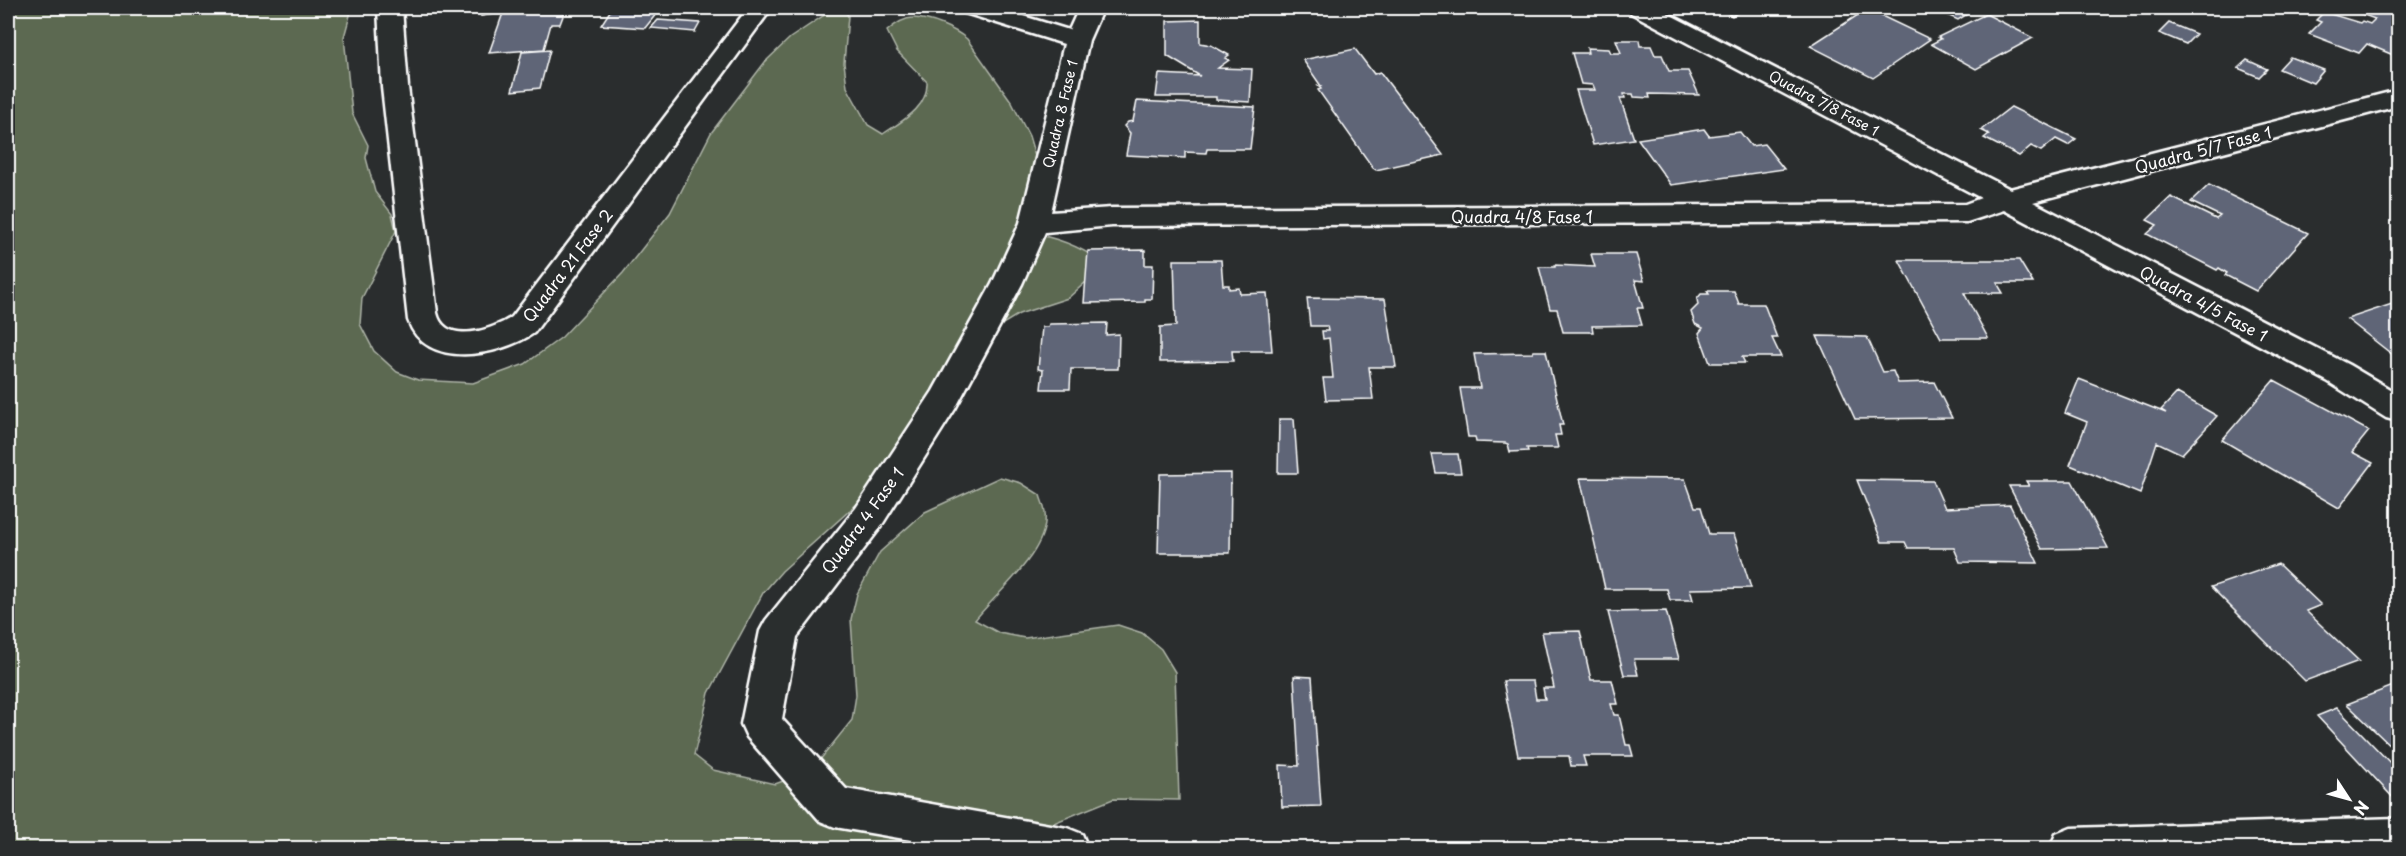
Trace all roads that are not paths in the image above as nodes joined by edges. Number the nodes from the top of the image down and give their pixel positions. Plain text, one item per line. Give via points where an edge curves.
1 (390, 8) edge
2 (760, 8) edge
3 (974, 8) edge
4 (1091, 8) edge
5 (1640, 8) edge
6 (1077, 40) junction
7 (2398, 98) edge
8 (2008, 200) junction
9 (1034, 223) junction
10 (2398, 409) edge
11 (2398, 838) edge
12 (1067, 849) edge
13 (2071, 849) edge

1 - 2 street, Quadra 21 Fase 2 via 395,87 422,312 426,327 437,338 454,343 505,337 523,325
3 - 6 street
4 - 6 street, Quadra 8 Fase 1
5 - 8 street, Quadra 7/8 Fase 1
6 - 9 street, Quadra 8 Fase 1
7 - 8 street, Quadra 5/7 Fase 1
8 - 9 street, Quadra 4/8 Fase 1 via 1967,213 1112,217
8 - 10 street, Quadra 4/5 Fase 1 via 2338,373
9 - 12 street, Quadra 4 Fase 1 via 1007,284 944,399 868,518 780,631 761,724 835,807
11 - 13 street

